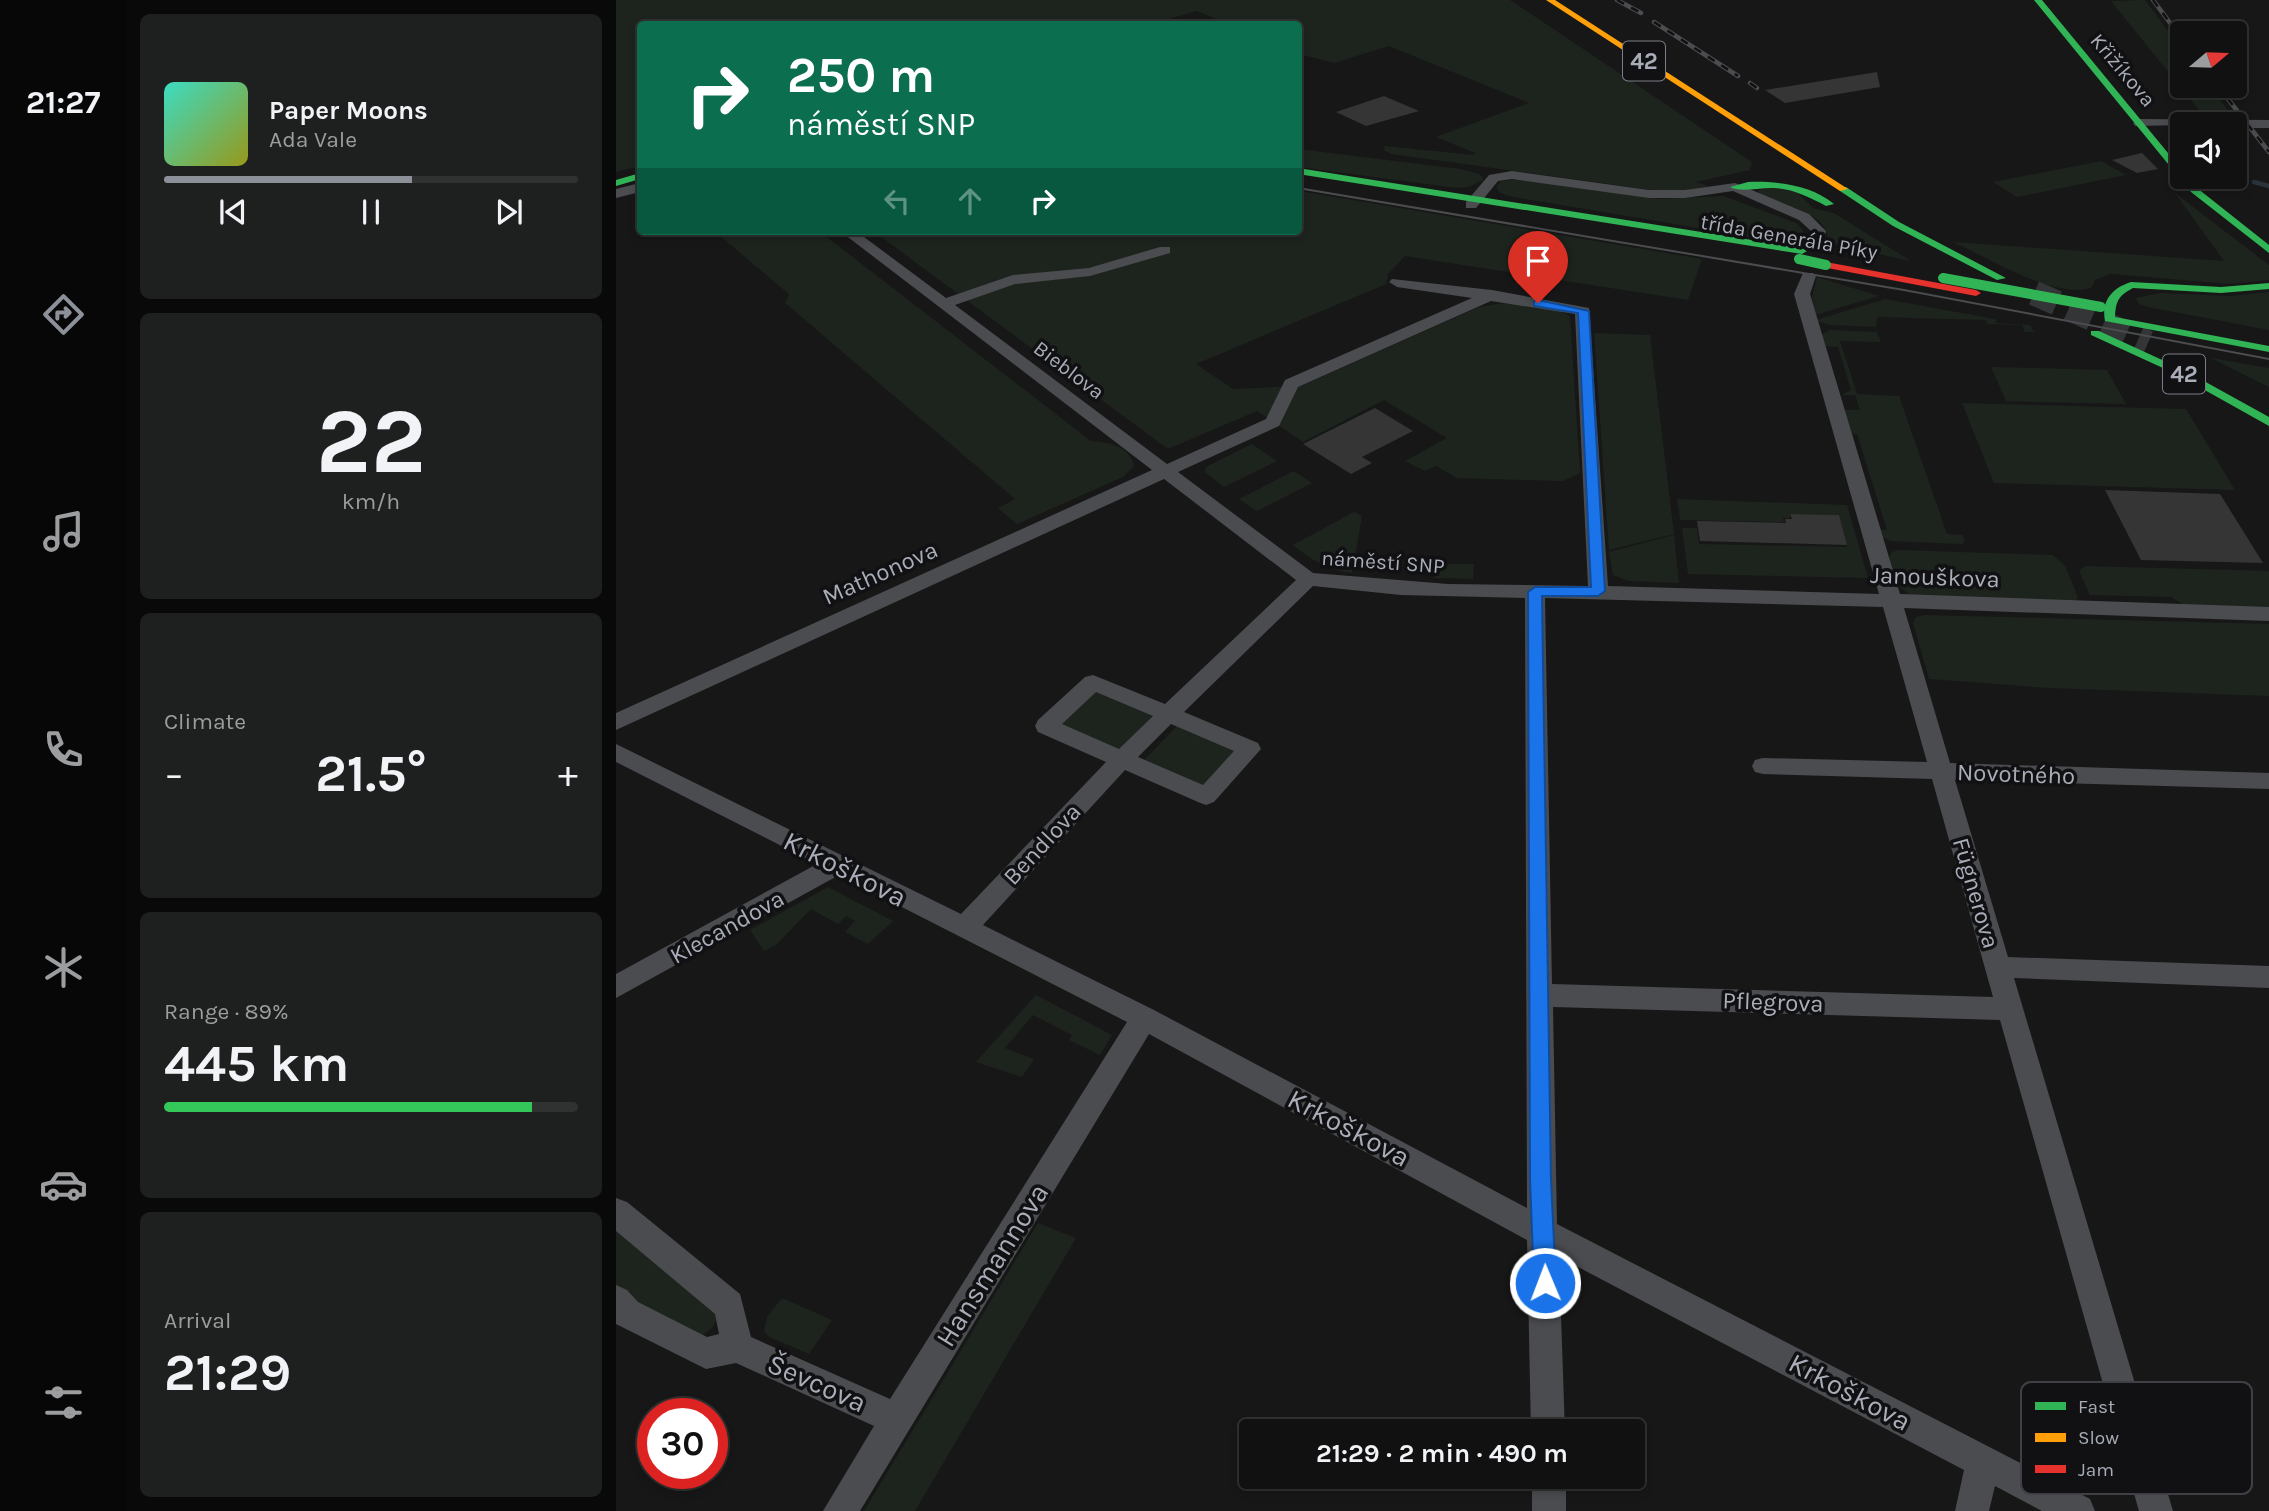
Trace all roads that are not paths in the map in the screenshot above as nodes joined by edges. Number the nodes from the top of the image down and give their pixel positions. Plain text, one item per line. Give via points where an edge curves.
1 (1532, 0) edge
2 (1550, 0) edge
3 (2038, 0) edge
4 (1711, 118) junction
5 (2139, 122) junction
6 (2269, 124) edge
7 (1725, 132) dead end
8 (637, 170) edge
9 (1769, 170) dead end
10 (1302, 172) edge
11 (616, 175) edge
12 (637, 177) edge
13 (1302, 180) edge
14 (616, 183) edge
15 (1743, 185) junction
16 (637, 189) edge
17 (616, 194) edge
18 (1474, 202) junction
19 (1846, 215) dead end
20 (1866, 225) dead end
21 (852, 235) edge
22 (1896, 239) junction
23 (1165, 250) dead end
24 (2269, 250) edge
25 (1812, 261) junction
26 (1948, 273) junction
27 (2001, 278) dead end
28 (1397, 282) dead end
29 (2269, 286) edge
30 (1492, 295) junction
31 (944, 304) junction
32 (2107, 312) junction
33 (2095, 333) dead end
34 (2269, 339) edge
35 (2148, 343) tunnel mouth
36 (2269, 349) edge
37 (2164, 350) junction
38 (2210, 370) dead end
39 (2269, 404) edge
40 (2269, 422) edge
41 (1166, 472) junction
42 (1308, 579) junction
43 (1598, 591) junction
44 (1535, 592) junction
45 (1890, 602) junction
46 (2269, 614) edge
47 (1168, 714) junction
48 (616, 722) edge
49 (616, 752) edge
50 (1122, 759) junction
51 (1763, 766) dead end
52 (1942, 772) junction
53 (2269, 781) edge
54 (837, 865) junction
55 (962, 929) junction
56 (1997, 967) junction
57 (2269, 978) edge
58 (616, 988) edge
59 (1539, 995) junction
60 (2008, 1009) junction
61 (1144, 1018) junction
62 (616, 1212) edge
63 (1544, 1233) junction
64 (616, 1301) edge
65 (737, 1347) junction
66 (2118, 1382) edge
67 (897, 1419) junction
68 (1548, 1419) edge
69 (1983, 1462) junction
70 (2021, 1482) edge
71 (1549, 1489) edge
72 (2045, 1494) edge
73 (2151, 1494) edge
74 (840, 1511) edge
75 (1549, 1511) edge
76 (1972, 1511) edge
77 (2078, 1511) edge
78 (2156, 1511) edge

1 - 4 main road, 42
2 - 27 main road, 42 via 1888,219
3 - 5 main road, Křižíkova
4 - 7 main road, 42
4 - 22 main road, 42
5 - 6 street
5 - 24 main road, Křižíkova via 2194,190
8 - 11 main road
9 - 15 main road via 1764,177
10 - 18 main road, třída Generála Píky
12 - 14 main road
13 - 18 main road, třída Generála Píky
15 - 18 street via 1649,194 1512,174 1494,178
15 - 19 main road via 1773,182 1797,186
15 - 25 street, Fügnerova via 1809,220 1819,231
16 - 17 street
18 - 25 main road, třída Generála Píky
20 - 22 main road, 42
21 - 31 street, Bieblova
22 - 26 main road, 42
23 - 31 street via 1090,272 1013,280
25 - 26 main road, třída Generála Píky
25 - 32 main road, třída Generála Píky via 1977,294
25 - 45 street, Fügnerova via 1802,294
26 - 32 main road, třída Generála Píky, bridge
28 - 30 street
29 - 32 main road via 2221,290 2130,285 2119,289
30 - 41 street via 1291,384 1273,422
30 - 43 street via 1583,311
31 - 41 street, Bieblova
32 - 34 main road, třída Generála Píky
32 - 36 main road, třída Generála Píky via 2141,325
33 - 40 main road, 42 via 2180,372
35 - 37 main road, 42
37 - 38 main road, 42
37 - 39 main road, 42
41 - 42 street, náměstí SNP
41 - 48 street, Mathonova
42 - 44 street, náměstí SNP via 1358,586
42 - 47 street, Bendlova
43 - 44 street, náměstí SNP
43 - 45 street, Janouškova
44 - 59 street
45 - 46 street, Janouškova
45 - 52 street, Fügnerova
47 - 50 street, Bendlova
47 - 50 street via 1093,682 1046,726
47 - 50 street via 1250,749 1206,796
49 - 54 street, Krkoškova
50 - 55 street, Bendlova
51 - 52 street, Novotného
52 - 53 street, Novotného
52 - 56 street, Fügnerova
54 - 55 street, Krkoškova
54 - 58 street, Klecandova
55 - 61 street, Krkoškova
56 - 57 street
56 - 60 street, Fügnerova
59 - 60 street, Pflegrova
59 - 63 street
60 - 66 street, Fügnerova
61 - 63 street, Krkoškova
61 - 67 street, Hansmannova
62 - 65 street, Ševcova via 729,1305
63 - 68 street
63 - 69 street, Krkoškova
64 - 65 street, Ševcova via 627,1313 706,1353
65 - 67 street, Ševcova
67 - 74 street, Hansmannova
69 - 70 street, Krkoškova
69 - 76 street
71 - 75 street
72 - 77 street, Krkoškova
73 - 78 street, Fügnerova

